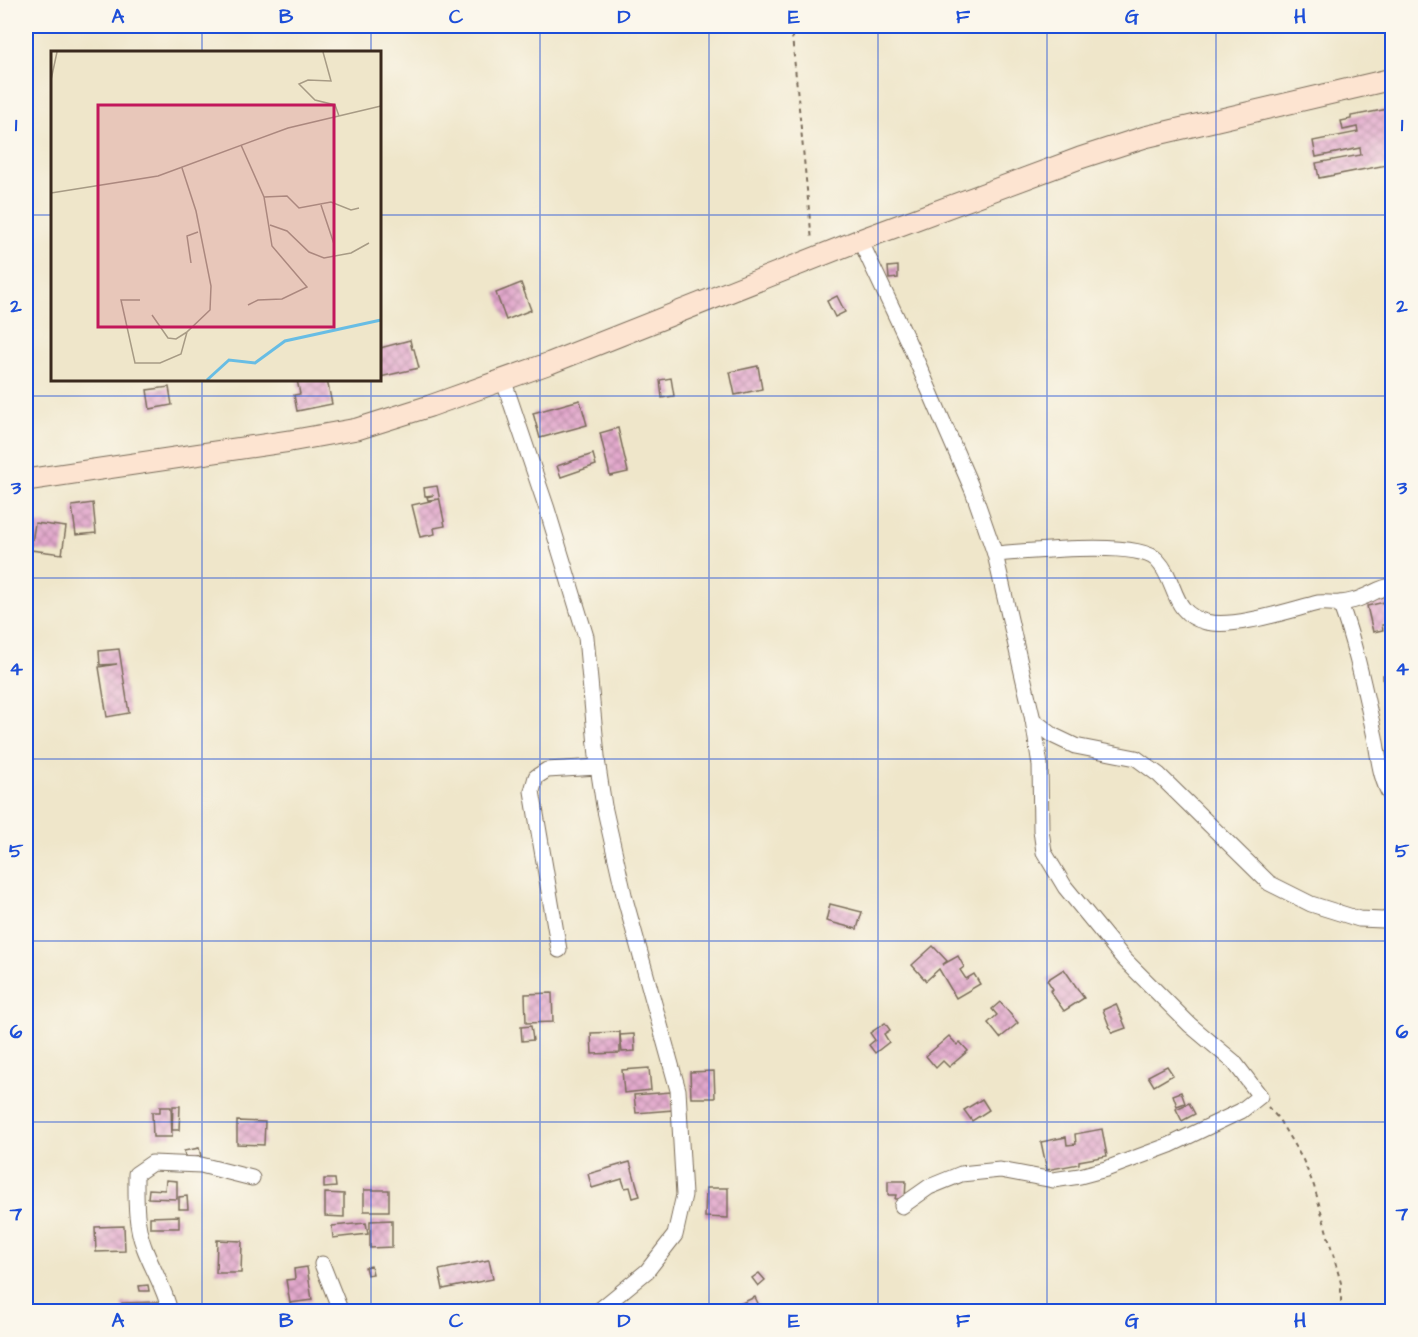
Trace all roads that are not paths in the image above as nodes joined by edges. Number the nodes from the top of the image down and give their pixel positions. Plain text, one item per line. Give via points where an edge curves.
1 (1392, 79) edge
2 (861, 240) junction
3 (503, 379) junction
4 (26, 480) edge
5 (995, 554) junction
6 (1392, 586) edge
7 (1340, 603) junction
8 (1033, 720) junction
9 (598, 767) junction
10 (1392, 798) edge
11 (1392, 917) edge
12 (559, 950) dead end
13 (252, 1178) dead end
14 (902, 1206) dead end
15 (322, 1264) dead end
16 (170, 1311) edge
17 (341, 1311) edge
18 (597, 1311) edge

1 - 2 street via 1145,137
2 - 3 street
2 - 5 street via 973,491
3 - 4 street via 357,429
3 - 9 street via 586,637
5 - 7 street via 1136,550 1157,559 1179,604 1189,616 1208,623 1236,622 1321,603
5 - 8 street
6 - 7 street
7 - 10 street via 1351,632 1380,771
8 - 11 street via 1075,746 1136,758 1159,775 1269,883 1311,904 1359,919
8 - 14 street via 1040,765 1044,852 1065,887 1124,959 1190,1025 1234,1062 1260,1096 1241,1111 1106,1169 1053,1180 1000,1170 961,1174 929,1187
9 - 12 street via 547,770 536,777 532,791
9 - 18 street via 625,899 678,1090 684,1195 675,1235 647,1271
13 - 16 street via 201,1165 152,1163 136,1174 135,1209 143,1246
15 - 17 street

